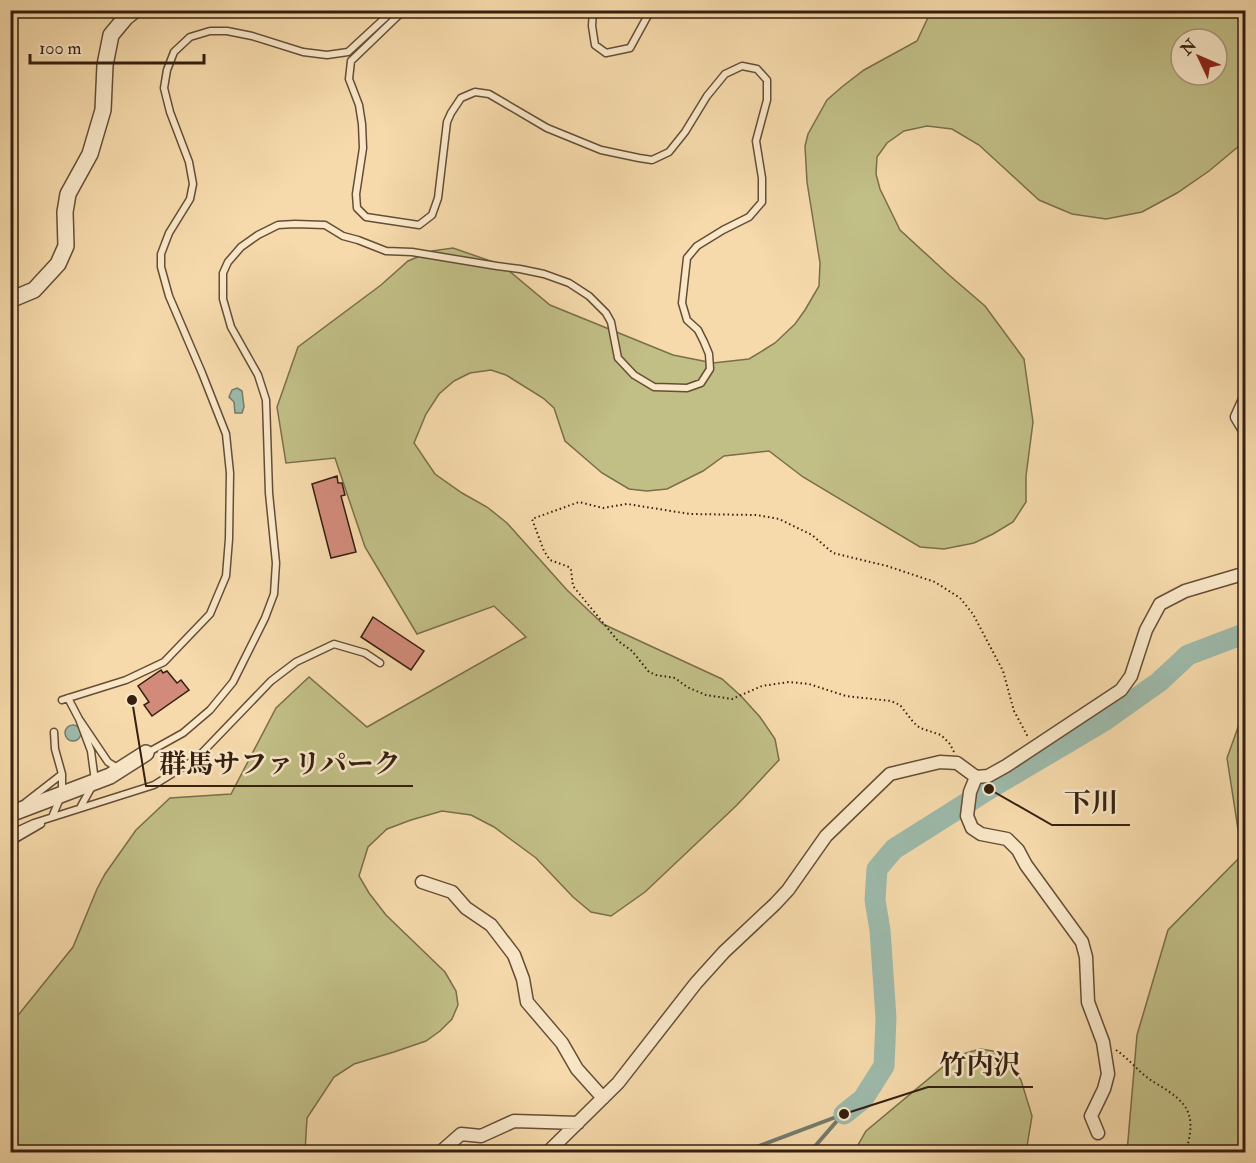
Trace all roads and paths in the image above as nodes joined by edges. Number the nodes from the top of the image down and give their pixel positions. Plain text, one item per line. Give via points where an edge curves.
1 (135, 10) edge
2 (388, 10) edge
3 (404, 10) edge
4 (593, 10) edge
5 (652, 10) edge
6 (10, 300) edge
7 (1245, 397) edge
8 (1245, 432) edge
9 (1245, 573) edge
10 (380, 663) dead end
11 (79, 719) junction
12 (54, 732) dead end
13 (1036, 747) junction
14 (146, 753) joint
15 (957, 763) junction
16 (119, 770) junction
17 (62, 774) junction
18 (976, 777) junction
19 (95, 781) junction
20 (62, 794) junction
21 (80, 808) junction
22 (11, 814) edge
23 (52, 817) junction
24 (10, 834) edge
25 (10, 842) edge
26 (422, 882) dead end
27 (1103, 1042) junction
28 (603, 1098) junction
29 (578, 1123) junction
30 (1098, 1133) dead end
31 (442, 1152) edge
32 (548, 1152) edge
33 (1186, 1152) edge

1 - 6 street via 111,35 103,110 90,154 68,194 66,246 58,264 34,290
2 - 11 lane via 387,16 348,52 303,52 227,30 190,37 174,52 164,87 193,184 190,199 169,233 161,267 169,296 226,434 230,484 226,576 210,614 164,662 126,680 65,699
3 - 14 lane via 351,61 349,79 359,105 363,148 357,208 366,218 419,225 432,215 438,198 447,122 461,98 475,92 489,94 547,128 600,150 652,159 669,152 725,74 742,66 757,69 767,80 767,100 756,141 762,202 749,217 697,246 687,258 682,303 687,320 704,342 710,369 701,383 687,388 654,387 634,375 618,358 606,313 569,283 544,274 386,251 343,236 325,225 278,225 249,241 234,254 223,273 223,299 231,327 258,375 266,400 276,563 274,594 233,682 210,710 183,733
4 - 5 lane via 595,45 606,53 630,48
7 - 8 street via 1237,417
9 - 13 street via 1185,591 1160,604 1146,630 1131,676 1121,690
10 - 21 lane via 365,653 334,644 296,662 272,681 196,759 154,785
11 - 16 lane via 108,762
11 - 19 lane via 91,751
12 - 17 lane
13 - 15 path via 1014,711 1003,671 973,614 960,598 934,582 833,553 812,535 779,519 756,515 690,514 627,504 603,508 579,502 532,519 549,560 569,567 573,585 649,672 675,678 706,695 732,699 762,686 789,682 846,696 891,701 900,705 920,728 941,735 957,756
13 - 18 street via 988,776
14 - 16 street
15 - 18 street
15 - 28 street via 939,762 890,774 826,836 788,890 696,983
16 - 19 street
17 - 20 lane
17 - 22 lane
18 - 27 street via 966,816 972,828 981,834 1007,839 1018,849 1082,942 1088,1002
19 - 20 street
19 - 21 lane
20 - 22 street
20 - 23 lane
21 - 23 lane
23 - 24 lane
23 - 25 lane
26 - 28 street via 452,892 466,908 491,925 514,955 527,1002
27 - 30 street via 1108,1074 1090,1116
27 - 33 path via 1186,1106 1191,1133
28 - 29 street
29 - 31 street via 514,1121 481,1136 461,1134
29 - 32 street

